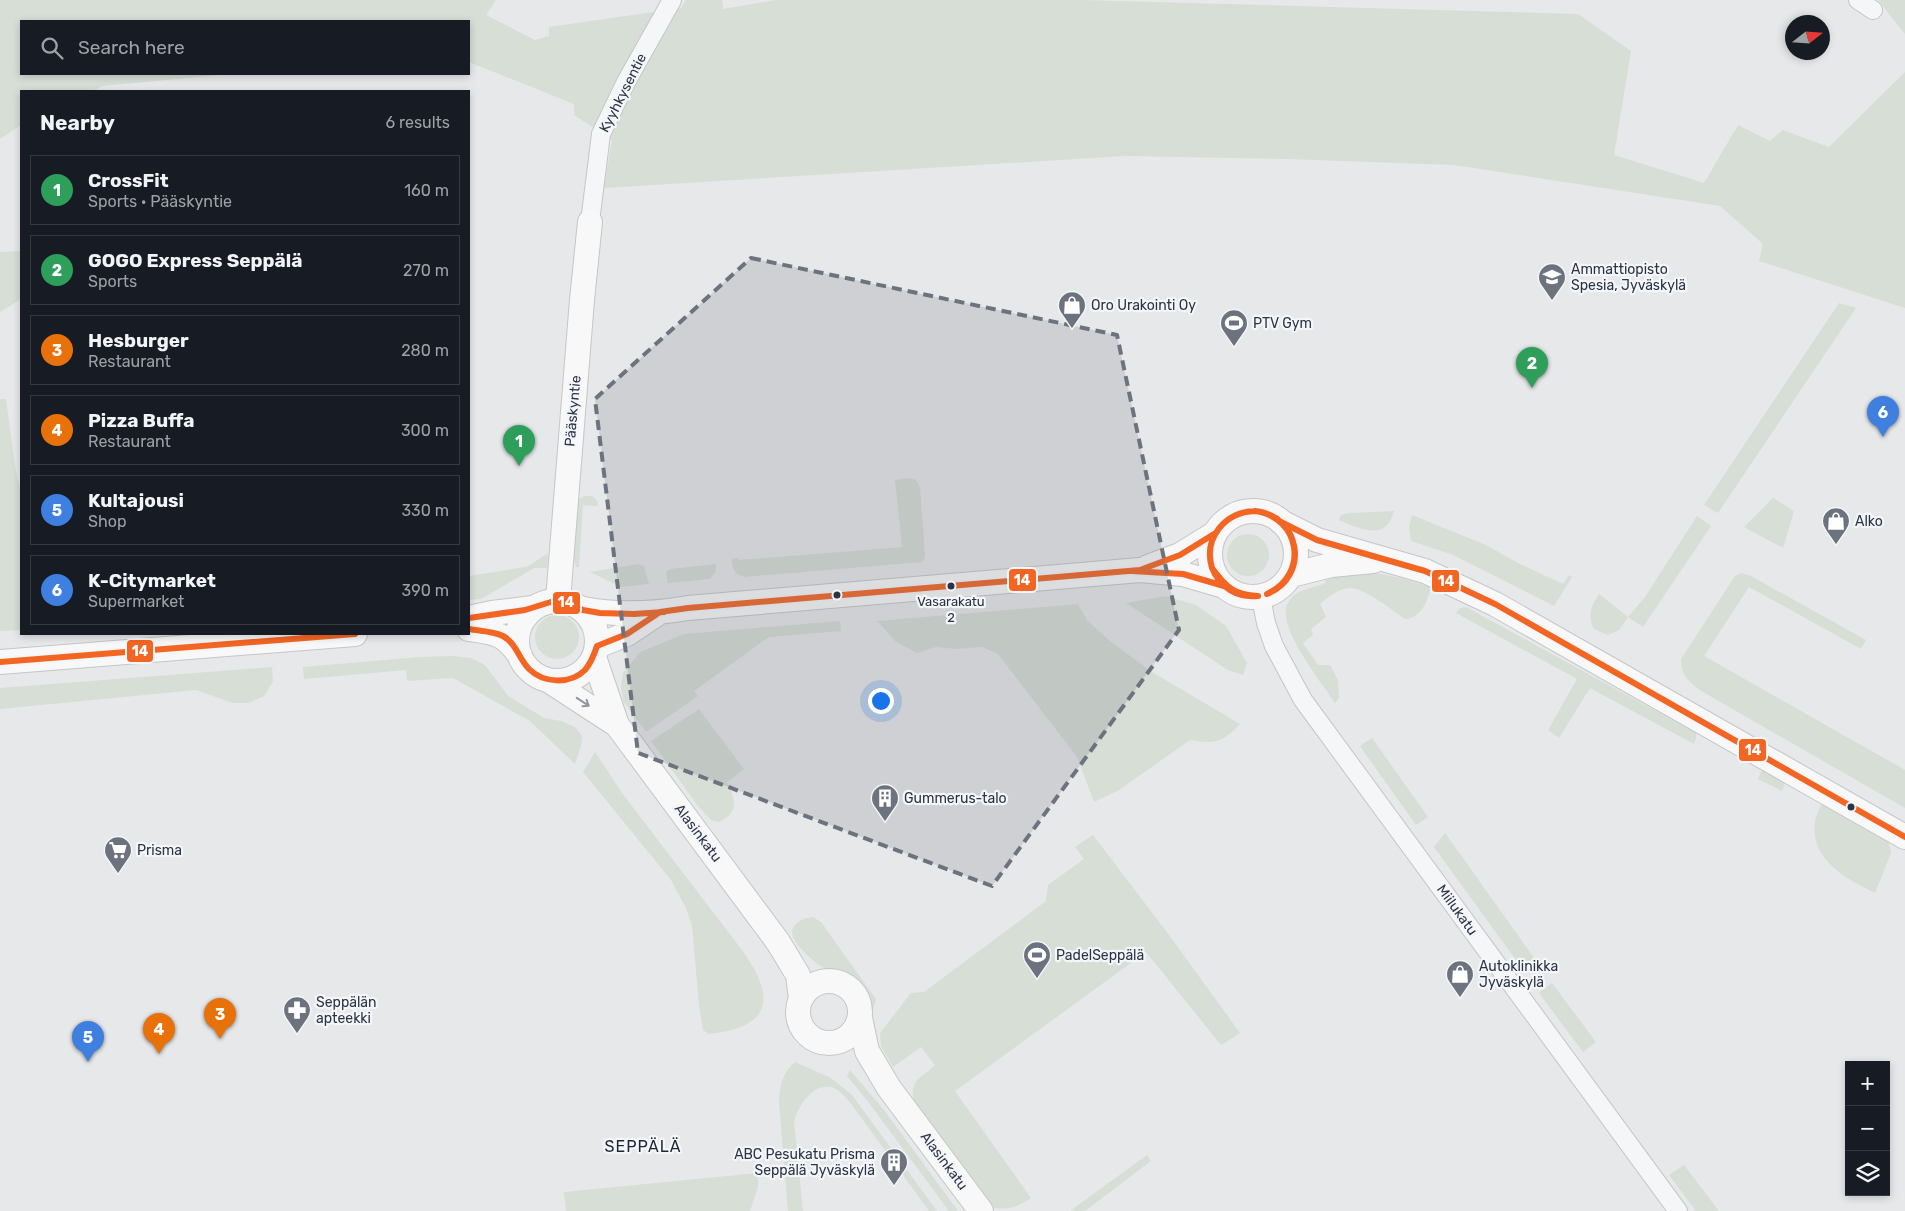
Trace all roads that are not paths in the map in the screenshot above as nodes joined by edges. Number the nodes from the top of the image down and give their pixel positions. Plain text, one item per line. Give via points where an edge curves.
1 (672, 0) edge
2 (1858, 0) edge
3 (1873, 10) dead end
4 (590, 222) joint
5 (1281, 522) junction
6 (1214, 534) junction
7 (1386, 560) junction
8 (1140, 570) junction
9 (1291, 575) junction
10 (1224, 586) junction
11 (1261, 597) junction
12 (558, 600) junction
13 (533, 608) junction
14 (583, 610) junction
15 (660, 612) junction
16 (470, 618) edge
17 (470, 630) edge
18 (342, 635) edge
19 (596, 652) junction
20 (520, 654) junction
21 (0, 662) edge
22 (548, 680) junction
23 (617, 725) junction
24 (1905, 837) edge
25 (778, 942) junction
26 (835, 981) junction
27 (800, 999) junction
28 (860, 1018) junction
29 (826, 1044) junction
30 (889, 1088) junction
31 (980, 1211) edge
32 (1678, 1211) edge

1 - 4 street, Kyyhkysentie via 600,134
2 - 3 street
4 - 12 street, Pääskyntie
5 - 6 street via 1262,512 1241,512 1230,517
5 - 7 street via 1317,540
5 - 9 street via 1294,541 1296,556
6 - 8 street via 1180,555
6 - 10 street via 1209,556 1211,566
7 - 9 street via 1331,565
7 - 24 street via 1425,571 1494,604
8 - 10 street via 1183,574
8 - 15 street
9 - 11 street via 1274,592
10 - 11 street via 1242,596
11 - 32 street, Miilukatu via 1274,646 1302,700
12 - 13 street
12 - 14 street
13 - 16 street
13 - 20 street via 519,629
14 - 15 street via 605,614
14 - 19 street via 595,626
15 - 19 street
17 - 20 street via 503,636
18 - 21 street
19 - 22 street via 589,665 575,676 567,680
19 - 23 street, Alasinkatu via 604,691
20 - 22 street via 531,671
22 -> 23 street, Alasinkatu
23 - 25 street, Alasinkatu
25 - 26 street, Alasinkatu via 811,968
25 - 27 street, Alasinkatu via 798,975
26 - 27 street via 815,984
26 - 28 street via 846,985 855,994
27 - 29 street via 798,1019 802,1028 808,1036
28 - 29 street via 848,1038
28 - 30 street, Alasinkatu via 867,1050
29 - 30 street, Alasinkatu via 852,1058
30 - 31 street, Alasinkatu

